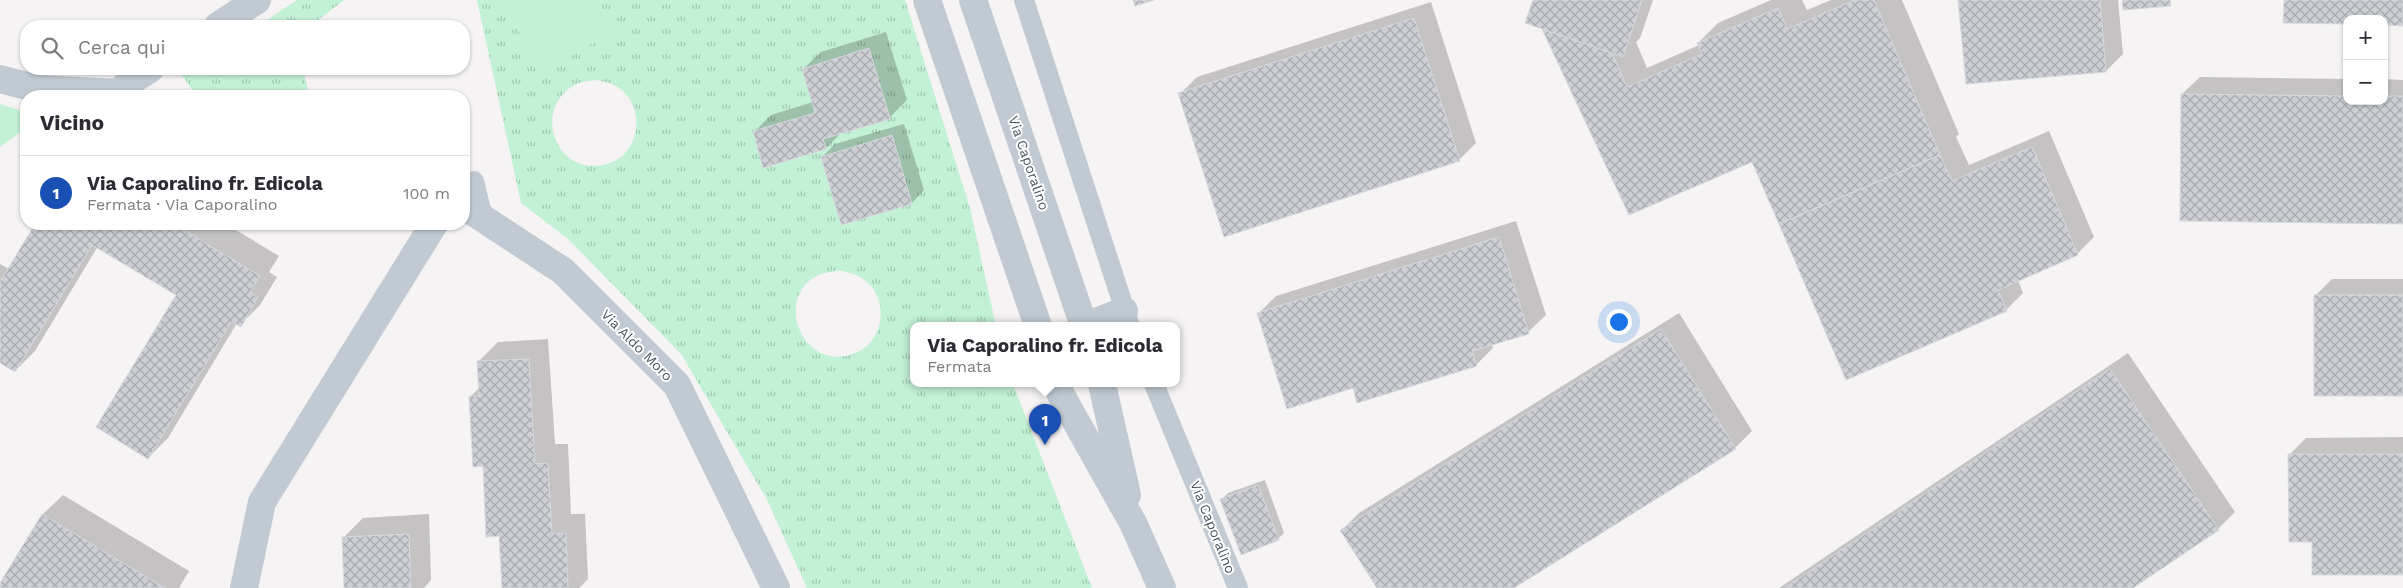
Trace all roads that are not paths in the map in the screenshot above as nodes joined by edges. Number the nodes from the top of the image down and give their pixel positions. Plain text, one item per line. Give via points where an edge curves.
1 (257, 0) edge
2 (928, 0) edge
3 (973, 0) edge
4 (1024, 0) edge
5 (227, 20) edge
6 (141, 75) edge
7 (0, 79) edge
8 (54, 90) edge
9 (123, 90) edge
10 (474, 202) edge
11 (430, 230) edge
12 (1127, 319) edge
13 (1037, 322) edge
14 (1084, 322) edge
15 (1109, 322) edge
16 (1058, 387) edge
17 (1103, 387) edge
18 (1155, 387) edge
19 (1133, 523) junction
20 (244, 588) edge
21 (776, 588) edge
22 (1162, 588) edge
23 (1238, 588) edge

1 - 5 street
2 - 13 street
3 - 14 street, Via Caporalino
4 - 12 lane, Via Caporalino
6 - 9 street
7 - 8 street
10 - 21 street, Via Aldo Moro via 564,272 677,385
11 - 20 street via 262,502
12 - 15 street, Via Caporalino
16 - 19 street
17 - 19 street
18 - 23 lane, Via Caporalino
19 - 22 street

